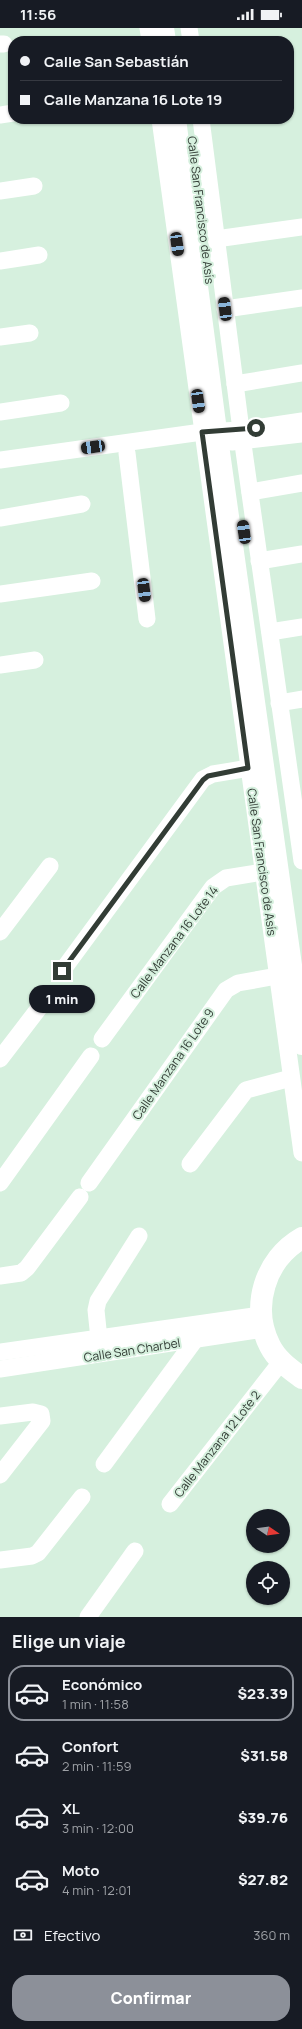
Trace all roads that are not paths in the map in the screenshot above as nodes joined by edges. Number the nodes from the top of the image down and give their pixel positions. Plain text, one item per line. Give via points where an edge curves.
1 (161, 124) edge
2 (176, 124) edge
3 (190, 124) edge
4 (202, 124) edge
5 (34, 186) dead end
6 (0, 191) edge
7 (302, 227) edge
8 (216, 240) junction
9 (39, 255) dead end
10 (0, 261) edge
11 (302, 298) edge
12 (225, 309) junction
13 (30, 333) dead end
14 (0, 337) edge
15 (302, 373) edge
16 (235, 384) junction
17 (61, 402) dead end
18 (0, 412) edge
19 (302, 421) edge
20 (302, 434) edge
21 (223, 437) junction
22 (127, 453) junction
23 (0, 460) edge
24 (0, 471) edge
25 (302, 483) edge
26 (250, 492) junction
27 (82, 504) dead end
28 (0, 518) edge
29 (302, 554) edge
30 (259, 561) junction
31 (92, 581) dead end
32 (0, 594) edge
33 (147, 619) dead end
34 (302, 627) edge
35 (270, 632) junction
36 (35, 660) dead end
37 (0, 665) edge
38 (302, 699) edge
39 (279, 703) junction
40 (248, 768) junction
41 (296, 773) edge
42 (301, 850) edge
43 (50, 866) dead end
44 (263, 872) junction
45 (0, 932) edge
46 (302, 943) edge
47 (62, 971) dead end
48 (277, 976) junction
49 (49, 995) dead end
50 (102, 1039) dead end
51 (302, 1044) edge
52 (91, 1056) dead end
53 (0, 1059) edge
54 (291, 1078) junction
55 (302, 1153) edge
56 (190, 1164) dead end
57 (0, 1183) edge
58 (140, 1236) dead end
59 (302, 1238) edge
60 (0, 1276) edge
61 (262, 1322) junction
62 (99, 1338) junction
63 (195, 1340) junction
64 (0, 1352) edge
65 (281, 1362) junction
66 (0, 1369) edge
67 (302, 1378) edge
68 (0, 1416) edge
69 (104, 1464) dead end
70 (0, 1476) edge
71 (82, 1497) dead end
72 (170, 1504) dead end
73 (135, 1551) dead end
74 (0, 1560) edge
75 (88, 1617) edge

1 - 21 street, Calle San Francisco de Asís
2 - 21 main road, Calle San Francisco de Asís
3 - 21 main road, Calle San Francisco de Asís
4 - 8 street, Calle San Francisco de Asís
5 - 6 street
7 - 8 street
8 - 12 street, Calle San Francisco de Asís
9 - 10 street
11 - 12 street
12 - 16 street, Calle San Francisco de Asís
13 - 14 street
15 - 16 street
16 - 21 street, Calle San Francisco de Asís
17 - 18 street
19 - 21 street
20 - 21 street
21 - 22 street
21 - 23 street
21 - 26 street, Calle San Francisco de Asís
21 - 40 street, Calle San Francisco de Asís
21 - 46 main road, Calle San Francisco de Asís
21 - 51 main road, Calle San Francisco de Asís
22 - 24 street
22 - 33 street
25 - 26 street
26 - 30 street, Calle San Francisco de Asís
27 - 28 street
29 - 30 street
30 - 35 street, Calle San Francisco de Asís
31 - 32 street
34 - 35 street
35 - 39 street, Calle San Francisco de Asís
36 - 37 street
38 - 39 street
39 - 41 street, Calle San Francisco de Asís
40 - 44 street, Calle San Francisco de Asís
40 - 47 street via 208,776 203,780
41 - 42 street, Calle San Francisco de Asís
43 - 45 street
44 - 48 street, Calle San Francisco de Asís
44 - 50 street, Calle Manzana 16 Lote 14 via 226,878 213,887
48 - 54 street, Calle San Francisco de Asís
48 - 60 street, Calle Manzana 16 Lote 9 via 238,983 226,990 27,1268 21,1273
49 - 53 street
52 - 57 street
54 - 55 street, Calle San Francisco de Asís
54 - 56 street via 246,1090
58 - 62 street via 98,1301 96,1310
59 - 61 main road via 290,1244 273,1264 262,1289
61 - 62 street, Calle San Charbel
61 - 63 street, Calle San Charbel
61 - 65 main road via 270,1347
62 - 64 street, Calle San Charbel
63 - 66 street, Calle San Charbel
63 - 69 street
65 - 67 main road
65 - 72 street, Calle Manzana 12 Lote 2
68 - 70 street via 34,1412 41,1414 42,1421
71 - 74 street via 38,1553
73 - 75 street

